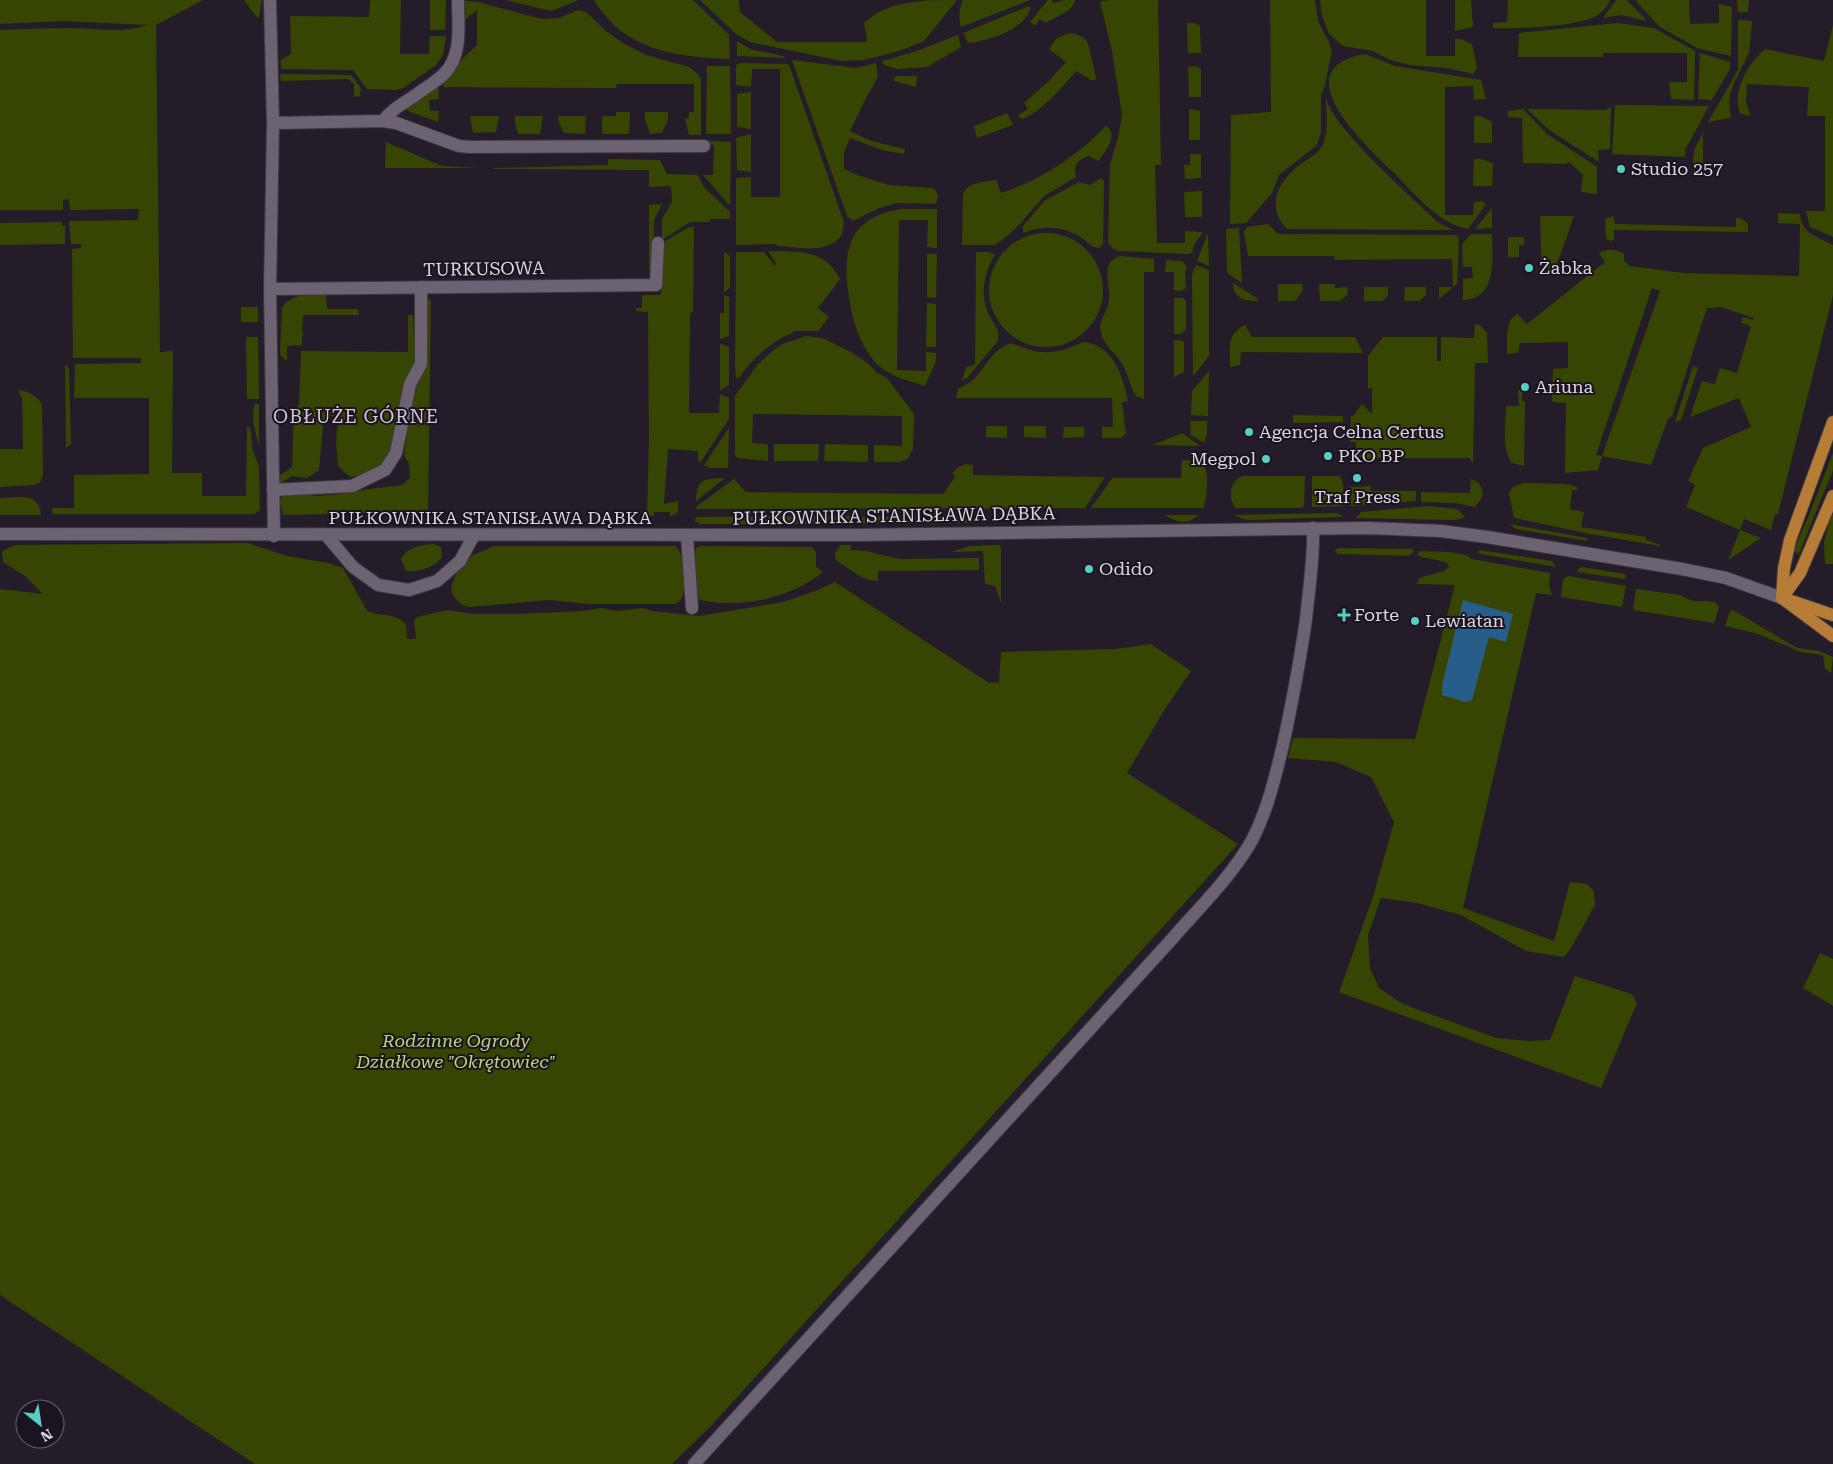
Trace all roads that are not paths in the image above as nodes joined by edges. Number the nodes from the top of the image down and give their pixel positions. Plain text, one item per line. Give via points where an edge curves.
1 (270, 0) edge
2 (458, 0) edge
3 (383, 121) junction
4 (273, 123) junction
5 (704, 146) dead end
6 (658, 244) dead end
7 (421, 287) junction
8 (270, 289) junction
9 (1833, 422) edge
10 (273, 490) junction
11 (1833, 496) edge
12 (1312, 528) junction
13 (0, 534) edge
14 (326, 535) junction
15 (474, 535) junction
16 (274, 536) junction
17 (687, 536) junction
18 (1782, 598) junction
19 (692, 608) dead end
20 (1833, 615) edge
21 (1833, 636) edge
22 (694, 1464) edge

1 - 4 street
2 - 3 street via 459,42 446,73 398,106
3 - 4 street
3 - 5 street via 470,148
4 - 8 street
6 - 7 street, TURKUSOWA via 656,285
7 - 8 street, TURKUSOWA
7 - 10 street via 421,364 410,384 396,453 385,470 352,486
8 - 10 street
9 - 18 main road via 1790,540
10 - 16 street
11 - 18 main road via 1800,573
12 - 17 street, PUŁKOWNIKA STANISŁAWA DĄBKA
12 - 18 street, PUŁKOWNIKA STANISŁAWA DĄBKA via 1441,531 1487,536 1726,578
12 - 22 street via 1312,569 1293,700 1268,801 1251,842 1165,946
13 - 16 street, PUŁKOWNIKA STANISŁAWA DĄBKA
14 - 15 street, PUŁKOWNIKA STANISŁAWA DĄBKA
14 - 15 street via 353,567 378,585 409,590 437,581 455,566
14 - 16 street, PUŁKOWNIKA STANISŁAWA DĄBKA
15 - 17 street, PUŁKOWNIKA STANISŁAWA DĄBKA
17 - 19 street
18 - 20 main road, PUŁKOWNIKA STANISŁAWA DĄBKA
18 - 21 main road, PUŁKOWNIKA STANISŁAWA DĄBKA

